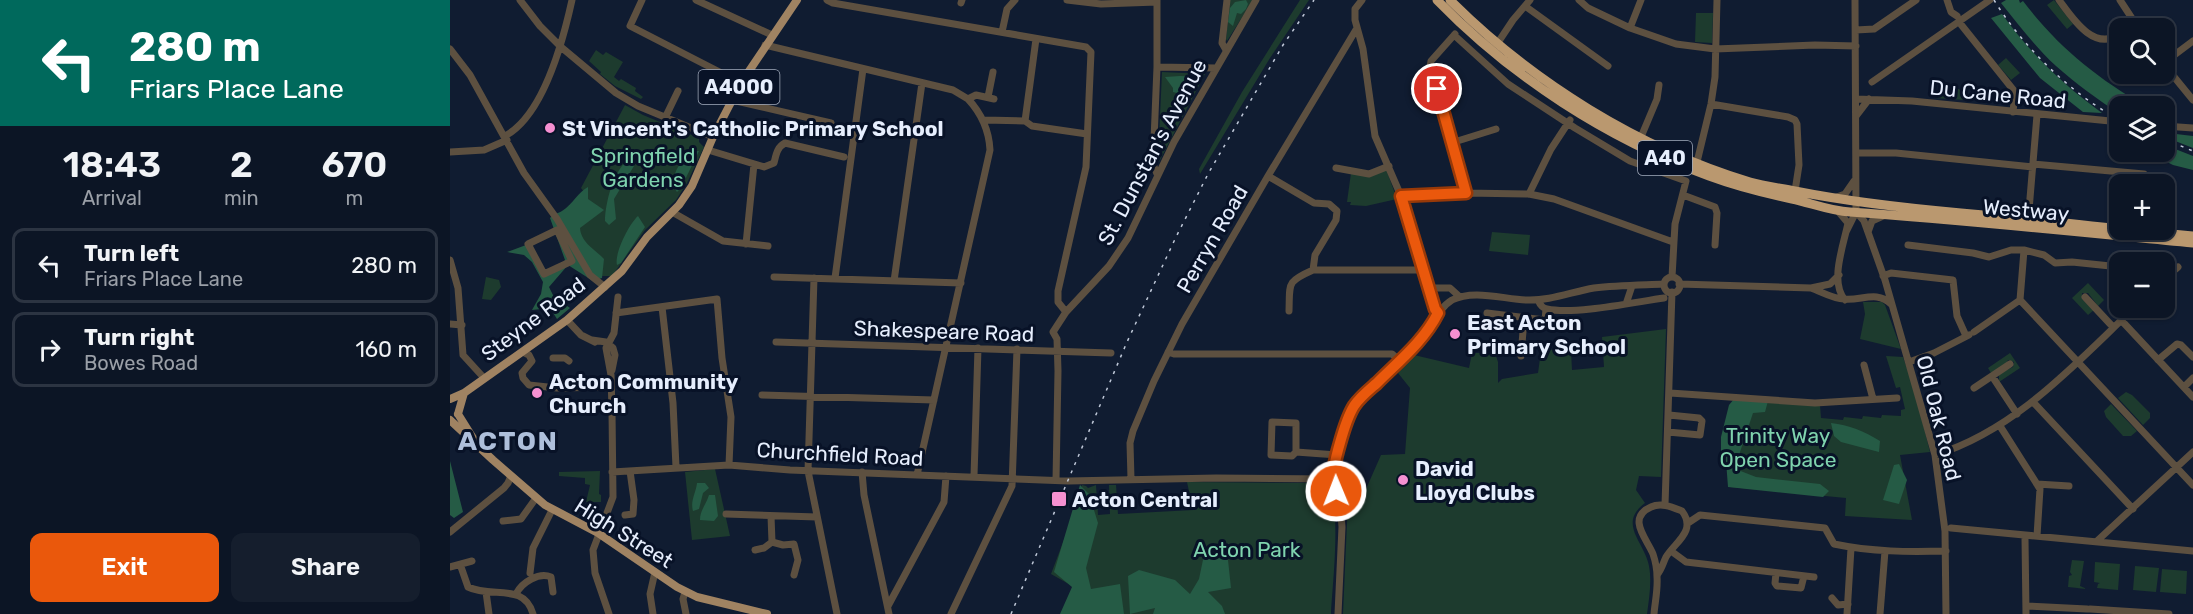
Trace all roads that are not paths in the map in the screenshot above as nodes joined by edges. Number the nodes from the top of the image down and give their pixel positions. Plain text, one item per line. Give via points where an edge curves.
1 (520, 0) edge
2 (572, 0) edge
3 (642, 0) edge
4 (696, 0) edge
5 (796, 0) edge
6 (827, 0) edge
7 (1014, 0) edge
8 (1067, 0) edge
9 (1227, 0) edge
10 (1256, 0) edge
11 (1362, 0) edge
12 (1437, 0) edge
13 (1450, 0) edge
14 (1579, 0) edge
15 (1641, 0) edge
16 (1717, 0) edge
17 (1855, 0) edge
18 (1916, 0) edge
19 (1947, 0) edge
20 (1990, 0) edge
21 (2059, 0) edge
22 (2120, 0) edge
23 (1157, 1) edge
24 (1088, 2) edge
25 (1528, 3) edge
26 (2132, 18) edge
27 (1959, 19) junction
28 (1357, 28) junction
29 (1630, 28) junction
30 (1856, 30) junction
31 (1002, 32) junction
32 (772, 35) junction
33 (1036, 39) junction
34 (2109, 40) edge
35 (2193, 41) edge
36 (1497, 44) junction
37 (765, 45) junction
38 (1856, 46) junction
39 (561, 47) junction
40 (450, 49) edge
41 (1715, 49) junction
42 (1226, 50) junction
43 (2175, 54) edge
44 (1608, 66) dead end
45 (1157, 68) junction
46 (1215, 68) junction
47 (863, 69) junction
48 (993, 72) dead end
49 (2175, 77) edge
50 (1872, 82) dead end
51 (741, 83) junction
52 (922, 83) junction
53 (1659, 85) dead end
54 (1857, 85) junction
55 (678, 91) dead end
56 (968, 99) junction
57 (1856, 99) junction
58 (1871, 99) junction
59 (732, 100) junction
60 (2193, 100) edge
61 (1711, 104) junction
62 (2013, 112) junction
63 (2037, 115) junction
64 (1856, 116) junction
65 (665, 118) junction
66 (984, 120) junction
67 (1025, 121) junction
68 (1569, 121) junction
69 (2109, 121) edge
70 (831, 123) dead end
71 (2175, 127) edge
72 (2193, 128) edge
73 (1496, 129) dead end
74 (1088, 134) junction
75 (713, 137) junction
76 (1641, 137) junction
77 (506, 138) junction
78 (1451, 143) junction
79 (708, 150) junction
80 (450, 152) edge
81 (1856, 153) junction
82 (844, 157) dead end
83 (1697, 162) junction
84 (754, 164) junction
85 (2033, 165) junction
86 (1389, 166) junction
87 (1336, 168) dead end
88 (1157, 174) junction
89 (2144, 174) dead end
90 (1268, 176) junction
91 (1856, 178) junction
92 (1795, 191) junction
93 (1466, 193) junction
94 (1529, 194) junction
95 (1683, 195) junction
96 (1401, 196) junction
97 (1832, 198) junction
98 (1856, 207) junction
99 (2019, 209) dead end
100 (1836, 210) junction
101 (672, 212) junction
102 (1889, 215) junction
103 (2109, 227) edge
104 (1846, 232) junction
105 (1868, 232) junction
106 (2175, 234) edge
107 (2193, 236) edge
108 (1673, 242) junction
109 (564, 243) junction
110 (2193, 243) edge
111 (746, 244) junction
112 (1715, 244) dead end
113 (1908, 245) dead end
114 (768, 246) dead end
115 (2024, 250) junction
116 (450, 260) edge
117 (2109, 266) edge
118 (2178, 267) dead end
119 (2175, 269) edge
120 (1312, 270) junction
121 (1423, 270) junction
122 (1839, 275) junction
123 (774, 277) dead end
124 (1672, 277) junction
125 (814, 278) junction
126 (835, 278) junction
127 (1884, 278) junction
128 (894, 280) junction
129 (960, 283) junction
130 (1664, 284) junction
131 (1680, 284) junction
132 (1632, 286) junction
133 (605, 287) junction
134 (1430, 288) junction
135 (1810, 288) junction
136 (1672, 292) junction
137 (1875, 296) junction
138 (618, 297) dead end
139 (1460, 297) junction
140 (2085, 297) dead end
141 (1664, 298) dead end
142 (1538, 300) junction
143 (1845, 300) junction
144 (2020, 300) junction
145 (1626, 303) junction
146 (1891, 304) junction
147 (662, 307) junction
148 (1546, 309) junction
149 (1289, 311) dead end
150 (1066, 312) junction
151 (616, 313) junction
152 (1438, 313) junction
153 (1487, 313) dead end
154 (1524, 319) junction
155 (567, 320) junction
156 (2121, 320) joint
157 (450, 324) edge
158 (462, 325) junction
159 (2113, 327) junction
160 (1970, 334) junction
161 (777, 342) dead end
162 (812, 343) junction
163 (607, 345) junction
164 (946, 347) junction
165 (978, 348) junction
166 (1017, 349) junction
167 (1058, 351) junction
168 (523, 352) junction
169 (1168, 352) junction
170 (1111, 353) dead end
171 (1521, 356) dead end
172 (2193, 357) edge
173 (553, 358) dead end
174 (1399, 360) junction
175 (2158, 360) junction
176 (569, 361) dead end
177 (2077, 361) junction
178 (1909, 362) junction
179 (2010, 364) dead end
180 (1864, 365) dead end
181 (1992, 376) junction
182 (484, 378) junction
183 (2193, 378) edge
184 (611, 387) junction
185 (2184, 387) junction
186 (1974, 388) dead end
187 (464, 393) junction
188 (1670, 393) junction
189 (762, 394) dead end
190 (810, 396) junction
191 (2193, 397) edge
192 (1897, 398) dead end
193 (1873, 399) junction
194 (450, 400) edge
195 (934, 400) junction
196 (2033, 402) junction
197 (2017, 414) junction
198 (454, 415) edge
199 (1669, 415) junction
200 (2000, 426) junction
201 (1668, 432) junction
202 (1296, 452) junction
203 (2193, 452) edge
204 (1337, 455) junction
205 (1935, 455) junction
206 (729, 465) junction
207 (676, 467) junction
208 (2177, 467) junction
209 (630, 471) junction
210 (808, 471) junction
211 (612, 472) junction
212 (862, 472) junction
213 (917, 475) junction
214 (511, 476) junction
215 (946, 476) junction
216 (974, 476) junction
217 (1014, 478) junction
218 (1131, 479) junction
219 (1332, 479) junction
220 (1056, 480) junction
221 (2037, 484) junction
222 (2193, 485) edge
223 (2068, 486) dead end
224 (536, 498) junction
225 (1665, 505) junction
226 (2133, 509) junction
227 (552, 510) junction
228 (726, 514) dead end
229 (625, 515) dead end
230 (771, 516) junction
231 (817, 517) junction
232 (503, 521) dead end
233 (1688, 522) junction
234 (2115, 525) junction
235 (1948, 529) junction
236 (450, 532) edge
237 (598, 533) junction
238 (2026, 536) junction
239 (2037, 536) junction
240 (2097, 541) junction
241 (772, 542) junction
242 (2122, 544) junction
243 (1851, 548) junction
244 (754, 550) dead end
245 (2193, 550) edge
246 (1671, 551) junction
247 (1885, 551) junction
248 (1946, 551) junction
249 (1654, 556) junction
250 (1666, 558) junction
251 (472, 561) dead end
252 (460, 564) junction
253 (450, 567) edge
254 (655, 572) junction
255 (530, 573) dead end
256 (1776, 573) junction
257 (794, 575) dead end
258 (1657, 575) junction
259 (1804, 576) junction
260 (1814, 577) dead end
261 (486, 592) junction
262 (554, 592) dead end
263 (685, 592) junction
264 (516, 594) junction
265 (1832, 598) dead end
266 (1848, 604) junction
267 (888, 610) edge
268 (2027, 610) edge
269 (744, 611) edge
270 (761, 613) edge
271 (489, 614) edge
272 (533, 614) edge
273 (609, 614) edge
274 (653, 614) edge
275 (686, 614) edge
276 (837, 614) edge
277 (951, 614) edge
278 (1338, 614) edge
279 (1654, 614) edge
280 (1847, 614) edge
281 (1880, 614) edge
282 (1946, 614) edge
283 (2169, 614) edge

1 - 39 street
2 - 39 street
3 - 51 street via 630,26
4 - 32 street
5 - 32 main road, A4000
6 - 31 street
7 - 31 street via 1007,9
8 - 24 street
9 - 42 street via 1222,43
10 - 42 street, St. Dunstan's Avenue
11 - 28 street via 1354,13
12 - 100 highway, A40 via 1512,67 1576,112 1641,147 1750,190
13 - 36 highway, A40
14 - 29 street
15 - 29 street
16 - 41 street
17 - 30 street
18 - 30 street via 1874,29
19 - 27 street
20 - 27 street
21 - 34 street via 2094,38
22 - 26 street
23 - 24 street
23 - 45 street
25 - 36 street
25 - 44 street
27 - 50 street
27 - 62 street via 2015,92
28 - 86 street via 1375,136
28 - 90 street, Perryn Road
29 - 41 street via 1676,44
30 - 38 street
31 - 33 street
32 - 37 main road, A4000
33 - 67 street
33 - 74 street via 1086,47 1091,52
35 - 43 street
36 - 76 highway, A40 via 1583,106
37 - 47 street
37 - 51 main road, A4000
38 - 41 street
38 - 54 street
39 - 65 street via 616,93
39 - 77 street via 530,110
40 - 77 street via 470,75
41 - 61 street
42 - 46 street, St. Dunstan's Avenue
45 - 46 street
45 - 88 street via 1153,164
46 - 88 street, St. Dunstan's Avenue
47 - 52 street
47 - 126 street
48 - 56 street via 991,98 976,95
49 - 60 street
51 - 59 main road, A4000
52 - 56 street via 953,90
52 - 128 street
53 - 76 street
54 - 57 street
54 - 58 street
55 - 65 street
56 - 66 street
57 - 58 street, Du Cane Road
57 - 64 street
58 - 62 street, Du Cane Road
58 - 64 street
59 - 70 street
59 - 75 main road, A4000
61 - 83 street
61 - 92 street via 1795,120 1799,165
62 - 63 street, Du Cane Road
63 - 69 street, Du Cane Road
63 - 85 street
64 - 81 street
65 - 75 street
66 - 67 street
66 - 129 street via 990,150
67 - 74 street via 1032,126
68 - 78 street via 1508,84 1455,34 1430,67
68 - 94 street
68 - 95 street via 1630,161 1686,181
71 - 72 street
73 - 78 street
74 - 150 street via 1085,175 1058,291 1058,302
75 - 79 main road, A4000
76 - 83 highway, A40
77 - 80 street via 484,150
77 - 109 street via 528,180 557,219
78 - 93 street
79 - 84 street
79 - 101 main road, A4000 via 692,186
81 - 85 street
81 - 91 street
82 - 84 street via 785,143 771,166
83 - 92 highway, A40 via 1752,182
84 - 111 street
85 - 89 street
85 - 99 street via 2033,211
86 - 87 street via 1369,174
86 - 96 street
88 - 150 street, St. Dunstan's Avenue via 1116,256
90 - 120 street via 1314,204 1329,204 1337,211 1336,220 1315,255
90 - 169 street, Perryn Road
91 - 97 street via 1845,194
91 - 98 street
92 - 97 highway, A40
93 - 94 street
93 - 96 street
94 - 108 street via 1554,199
95 - 108 street
95 - 112 street via 1715,207
96 - 121 street
97 - 98 highway, A40
98 - 100 highway, A40
98 - 102 highway, Westway / A40
98 - 103 highway, Westway / A40 via 1880,205
98 - 104 street
98 - 105 street, Old Oak Road
100 - 104 street via 1848,223
101 - 111 street via 723,241
101 - 133 main road, Steyne Road / A4000
102 - 105 street via 1874,219
102 - 110 highway, Westway / A40
104 - 105 street via 1854,227
104 - 122 street
105 - 127 street, Old Oak Road
106 - 107 highway
108 - 124 street
109 - 109 street via 557,230 528,244 544,274 572,261
109 - 133 street
111 - 114 street
113 - 115 street via 1989,257 2011,249
115 - 117 street via 2055,262
115 - 144 street
116 - 158 street
118 - 119 street
120 - 121 street
120 - 149 street via 1294,278 1290,285
121 - 134 street
122 - 135 street via 1830,284
122 - 143 street via 1840,294
123 - 125 street
124 - 130 street
124 - 131 street
125 - 126 street
125 - 162 street
126 - 128 street
127 - 137 street via 1883,291
127 - 146 street, Old Oak Road
127 - 160 street via 1891,273 1953,280 1957,316
128 - 129 street
129 - 164 street
130 - 132 street
130 - 136 street
131 - 135 street
131 - 136 street
132 - 142 street via 1595,288
132 - 145 street
133 - 155 main road, Steyne Road / A4000
134 - 139 street via 1450,288
134 - 152 street
135 - 143 street
136 - 188 street
137 - 143 street
137 - 146 street
138 - 151 street
139 - 142 street
139 - 152 street
140 - 159 street
141 - 145 street
142 - 148 street
144 - 160 street
144 - 177 street
145 - 148 street
146 - 178 street, Old Oak Road
147 - 151 street
147 - 206 street via 717,299 731,417
147 - 207 street
148 - 154 street via 1545,320
150 - 167 street, St. Dunstan's Avenue via 1057,328
151 - 163 street via 614,333
152 - 174 street via 1425,336
153 - 154 street
154 - 171 street
155 - 163 street via 581,335
155 - 168 main road, Steyne Road / A4000
156 - 159 street
156 - 175 street
157 - 158 street
158 - 182 street via 463,355
159 - 177 street
160 - 178 street
161 - 162 street, Shakespeare Road
162 - 164 street, Shakespeare Road
162 - 190 street
163 - 184 street via 614,351
164 - 165 street, Shakespeare Road
164 - 195 street
165 - 166 street, Shakespeare Road
165 - 216 street
166 - 167 street, Shakespeare Road
166 - 217 street
167 - 170 street, Shakespeare Road
167 - 220 street
168 - 182 main road, Steyne Road / A4000
168 - 184 street via 532,361 522,373 529,384
169 - 174 street via 1392,354
169 - 218 street, Perryn Road via 1133,431
172 - 175 street via 2177,344
173 - 176 street
174 - 204 street via 1356,404
175 - 185 street
177 - 196 street
177 - 208 street
178 - 205 street, Old Oak Road
179 - 181 street
180 - 193 street
181 - 186 street
181 - 197 street
182 - 187 main road, Steyne Road / A4000
183 - 185 street
184 - 211 street
185 - 191 street
187 - 194 main road, Steyne Road / A4000
187 - 198 main road
188 - 193 street via 1815,403
188 - 199 street
189 - 190 street
190 - 195 street
190 - 210 street
192 - 193 street
194 - 198 main road, High Street via 456,404
195 - 213 street
196 - 197 street
196 - 226 street
197 - 200 street
198 - 214 main road, High Street via 480,448
199 - 201 street
199 - 201 street via 1702,421 1700,435
200 - 205 street
200 - 221 street
201 - 225 street
202 - 202 street via 1296,423 1272,422 1271,455 1292,456
202 - 204 street
203 - 208 street
204 - 219 street
205 - 235 street, Old Oak Road
206 - 207 street, Churchfield Road
206 - 210 street, Churchfield Road
207 - 209 street, Churchfield Road
208 - 222 street
208 - 226 street
209 - 211 street, Churchfield Road
209 - 229 street via 633,514
210 - 212 street, Churchfield Road
210 - 231 street
211 - 237 street via 612,500
212 - 213 street, Churchfield Road
212 - 267 street
213 - 215 street, Churchfield Road
214 - 224 main road, High Street
214 - 236 street via 504,488
215 - 216 street, Churchfield Road
215 - 267 street via 944,502
216 - 217 street, Churchfield Road
217 - 220 street, Churchfield Road
217 - 277 street
218 - 219 street, Churchfield Road
218 - 220 street, Churchfield Road
219 - 278 street via 1342,527
221 - 223 street
221 - 239 street
224 - 227 main road, High Street
224 - 232 street via 521,519
225 - 233 street via 1682,511
225 - 249 street via 1650,507 1638,523
226 - 234 street
227 - 237 main road, High Street
227 - 255 street via 533,548
228 - 230 street
230 - 231 street
230 - 241 street
231 - 276 street
233 - 243 street via 1700,515 1825,528 1834,544
233 - 246 street via 1685,534
234 - 240 street
234 - 242 street via 2115,536
235 - 238 street
235 - 248 street, Old Oak Road
237 - 254 main road, High Street
237 - 273 street via 593,562
238 - 239 street
238 - 268 street
239 - 240 street
240 - 242 street
241 - 244 street
241 - 257 street via 794,544 798,560
242 - 245 street
243 - 247 street
243 - 266 street
246 - 250 street
246 - 256 street via 1686,562
247 - 248 street
247 - 281 street
248 - 282 street, Old Oak Road
249 - 250 street
249 - 258 street
250 - 258 street
251 - 252 street
252 - 253 street
252 - 261 street via 468,587
254 - 263 main road, High Street
254 - 274 street via 650,594
256 - 259 street
256 - 259 street via 1778,586 1801,588
258 - 279 street
259 - 260 street
261 - 264 street
261 - 271 street
262 - 264 street via 551,578 545,575 520,586
263 - 269 main road, High Street
263 - 275 street
264 - 272 street via 527,600
265 - 266 street via 1838,605
266 - 280 street
268 - 283 street
269 - 270 main road, High Street

